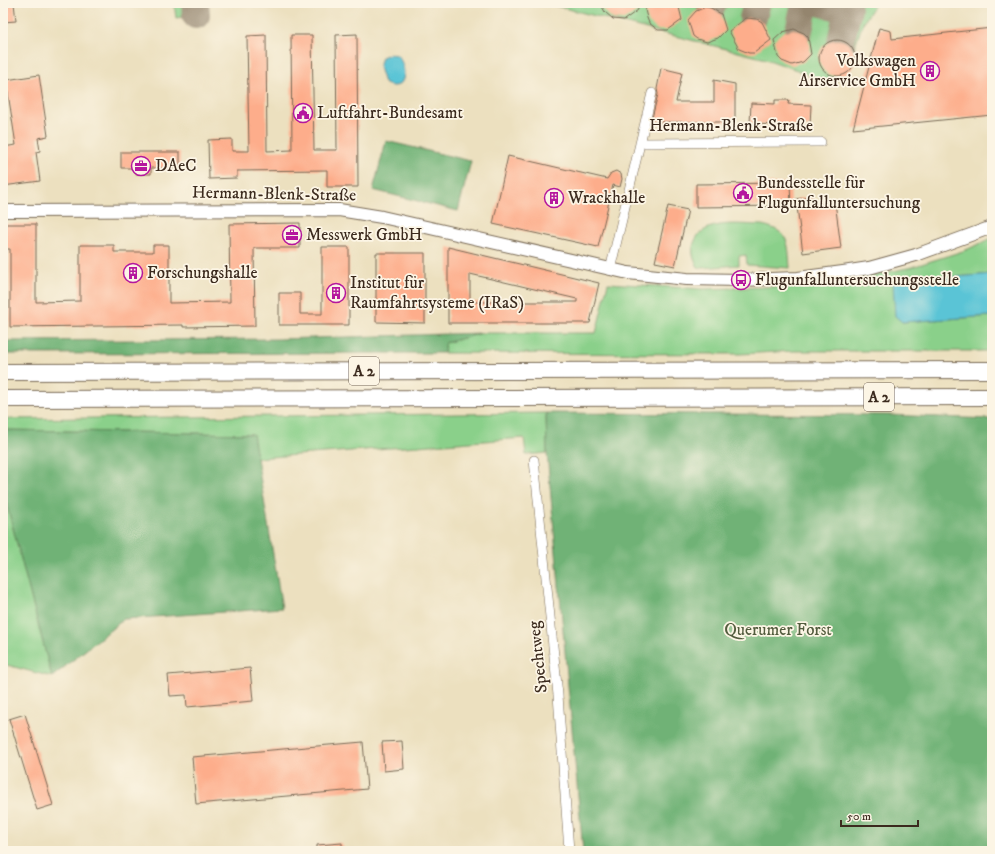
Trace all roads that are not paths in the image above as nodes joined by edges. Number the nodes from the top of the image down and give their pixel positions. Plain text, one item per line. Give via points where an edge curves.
1 (652, 93) dead end
2 (822, 142) dead end
3 (640, 143) junction
4 (3, 211) edge
5 (992, 227) edge
6 (610, 270) junction
7 (992, 370) edge
8 (3, 372) edge
9 (992, 397) edge
10 (3, 399) edge
11 (534, 460) dead end
12 (569, 851) edge

1 - 3 street, Hermann-Blenk-Straße
2 - 3 street, Hermann-Blenk-Straße
3 - 6 street, Hermann-Blenk-Straße
4 - 6 street, Hermann-Blenk-Straße via 339,210 375,215
5 - 6 street, Hermann-Blenk-Straße via 916,255 869,268 822,275 741,280 695,279
7 - 8 highway, A 2
9 - 10 highway, A 2
11 - 12 street, Spechtweg via 558,695

